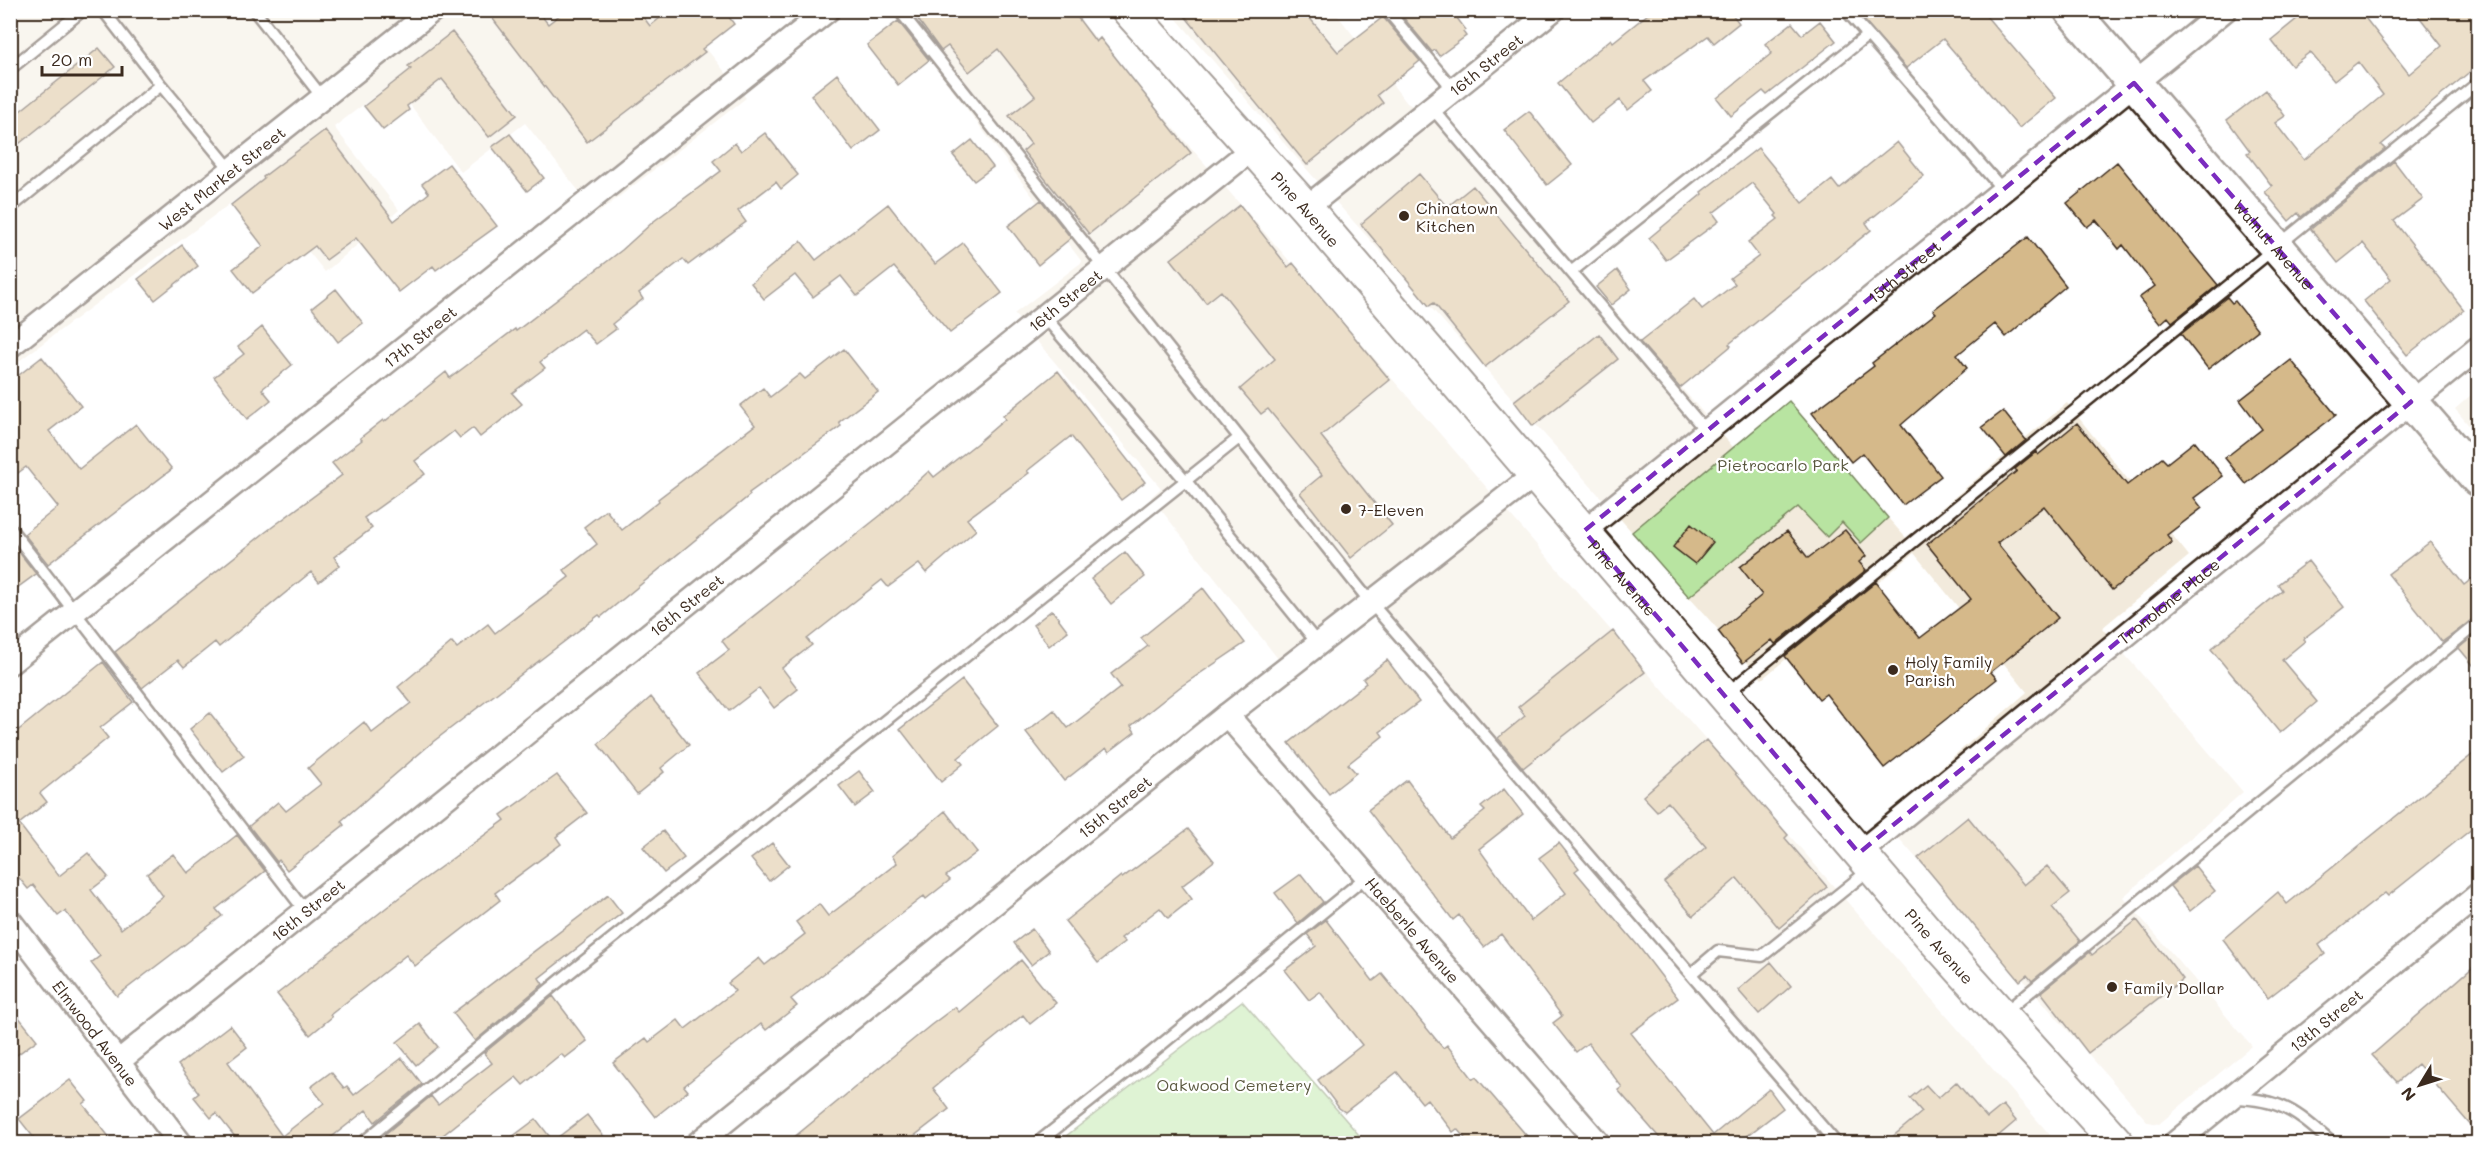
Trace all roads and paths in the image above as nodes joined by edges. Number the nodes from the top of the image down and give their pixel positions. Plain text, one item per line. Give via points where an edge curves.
1 (82, 10) edge
2 (103, 10) edge
3 (254, 10) edge
4 (433, 10) edge
5 (828, 10) edge
6 (899, 10) edge
7 (1128, 10) edge
8 (1387, 10) edge
9 (1553, 10) edge
10 (1846, 10) edge
11 (2072, 10) edge
12 (2225, 10) edge
13 (1868, 35) junction
14 (10, 69) edge
15 (2134, 83) junction
16 (2478, 83) edge
17 (161, 85) junction
18 (1454, 90) junction
19 (322, 97) junction
20 (1432, 108) junction
21 (1252, 149) junction
22 (231, 170) junction
23 (2003, 190) junction
24 (10, 208) edge
25 (1306, 208) junction
26 (2276, 246) junction
27 (1104, 268) junction
28 (1571, 272) junction
29 (1044, 316) junction
30 (10, 346) edge
31 (2478, 348) edge
32 (2411, 402) junction
33 (1706, 431) junction
34 (1239, 438) junction
35 (1536, 474) junction
36 (2478, 479) edge
37 (1185, 480) junction
38 (10, 528) edge
39 (1584, 531) junction
40 (1371, 603) junction
41 (74, 613) junction
42 (2478, 623) edge
43 (1318, 644) junction
44 (10, 663) edge
45 (1724, 696) junction
46 (1227, 715) junction
47 (1865, 860) junction
48 (1368, 875) junction
49 (2478, 895) edge
50 (305, 910) junction
51 (10, 921) edge
52 (1691, 974) junction
53 (2001, 1016) junction
54 (119, 1061) junction
55 (2230, 1098) junction
56 (181, 1143) edge
57 (361, 1143) edge
58 (697, 1143) edge
59 (1036, 1143) edge
60 (1599, 1143) edge
61 (1838, 1143) edge
62 (2118, 1143) edge
63 (2174, 1143) edge
64 (2333, 1143) edge

1 - 14 lane
2 - 17 lane
3 - 19 lane
4 - 19 street, West Market Street
5 - 41 street, 17th Street
6 - 27 lane
7 - 21 main road, Pine Avenue
8 - 18 lane
9 - 18 street, 16th Street
10 - 13 lane
11 - 15 main road, Walnut Avenue
12 - 15 street, 15th Street
13 - 23 lane
13 - 28 lane
15 - 23 street, 15th Street
15 - 26 main road, Walnut Avenue
16 - 26 lane
17 - 22 lane
17 - 24 lane
18 - 20 street, 16th Street
19 - 22 street, West Market Street
20 - 25 street, 16th Street
20 - 28 lane
21 - 25 main road, Pine Avenue
21 - 27 street, 16th Street
22 - 30 street, West Market Street
23 - 33 street, 15th Street
25 - 35 main road, Pine Avenue
26 - 32 main road, Walnut Avenue
26 - 45 lane
27 - 29 street, 16th Street
27 - 34 lane
28 - 33 lane
29 - 37 lane
29 - 50 street, 16th Street
31 - 32 street, Tronolone Place
32 - 36 main road, Walnut Avenue
32 - 47 street, Tronolone Place
33 - 39 street, 15th Street
34 - 37 lane
34 - 40 lane
35 - 39 main road, Pine Avenue
35 - 40 street, 15th Street
37 - 43 lane
37 - 57 lane
38 - 41 lane
39 - 45 main road, Pine Avenue
40 - 43 street, 15th Street
40 - 52 lane
41 - 44 street, 17th Street
41 - 50 lane
42 - 53 lane
43 - 46 street, 15th Street
45 - 47 main road, Pine Avenue
46 - 48 street, Haeberle Avenue
46 - 58 street, 15th Street
47 - 52 lane via 1762,956 1718,951
47 - 53 main road, Pine Avenue
48 - 59 lane
48 - 60 street, Haeberle Avenue
49 - 55 street, 13th Street
50 - 54 street, 16th Street
51 - 54 street, Elmwood Avenue
52 - 61 lane
53 - 62 main road, Pine Avenue
54 - 56 street, Elmwood Avenue
55 - 63 street, 13th Street
55 - 64 lane via 2262,1098 2296,1112

